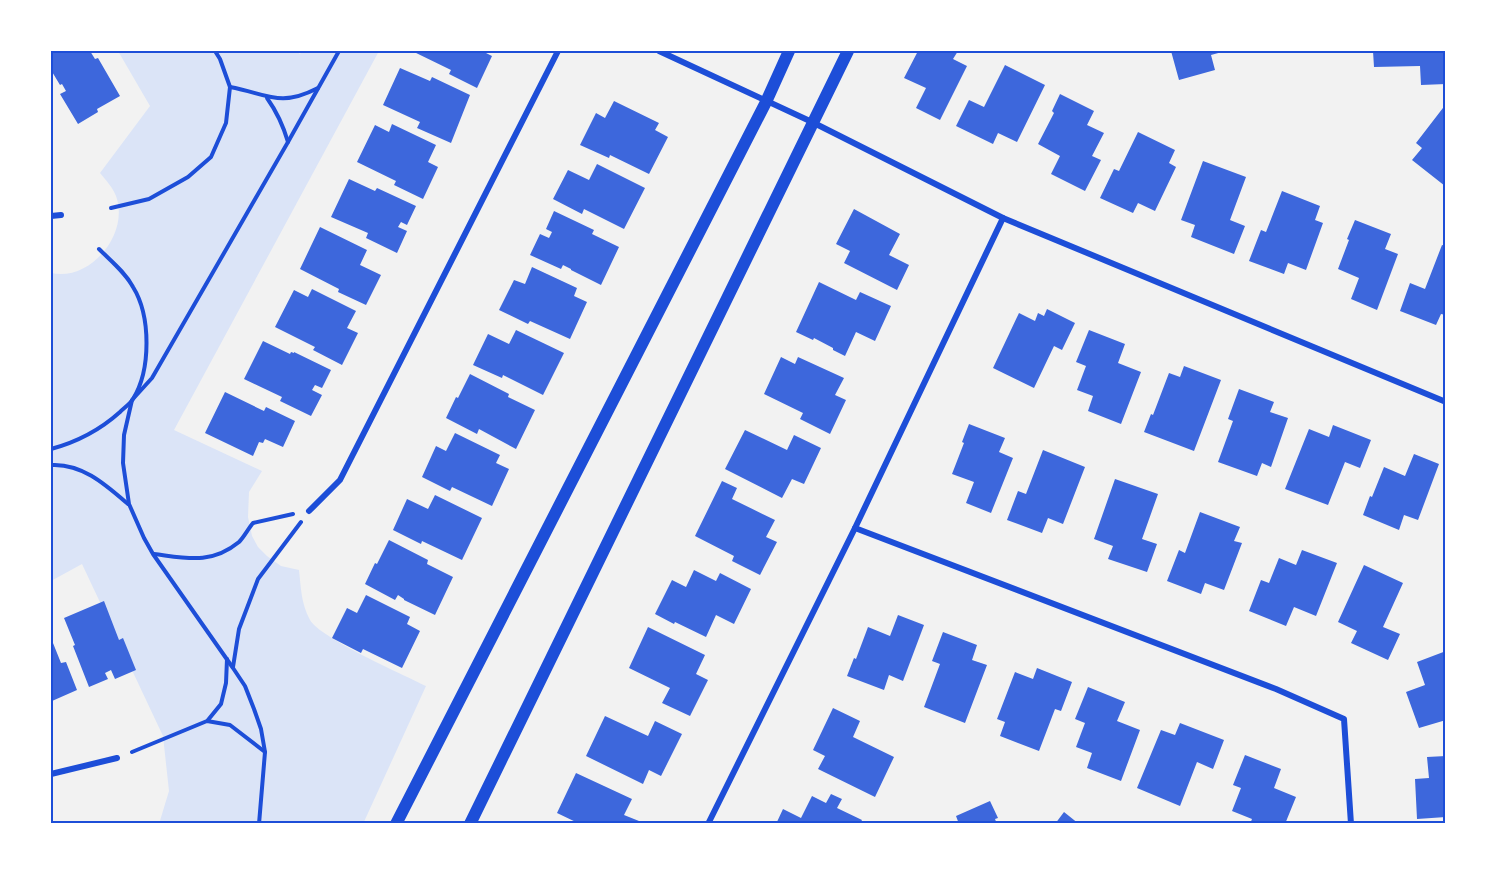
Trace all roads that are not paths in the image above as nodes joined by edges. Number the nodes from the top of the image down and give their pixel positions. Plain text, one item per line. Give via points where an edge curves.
1 (558, 51) edge
2 (660, 51) edge
3 (789, 51) edge
4 (848, 51) edge
5 (766, 102) junction
6 (812, 123) junction
7 (61, 215) dead end
8 (51, 216) edge
9 (1003, 218) junction
10 (1446, 402) edge
11 (309, 511) road end
12 (855, 528) junction
13 (117, 758) road end
14 (51, 774) edge
15 (396, 824) edge
16 (470, 824) edge
17 (708, 824) edge
18 (1351, 824) edge

1 - 11 street via 340,480
2 - 5 street
3 - 5 main road
4 - 6 main road
5 - 6 street
5 - 15 main road
6 - 9 street
6 - 16 main road
7 - 8 street
9 - 10 street
9 - 12 street
12 - 17 street
12 - 18 street via 1276,689 1344,719
13 - 14 street

